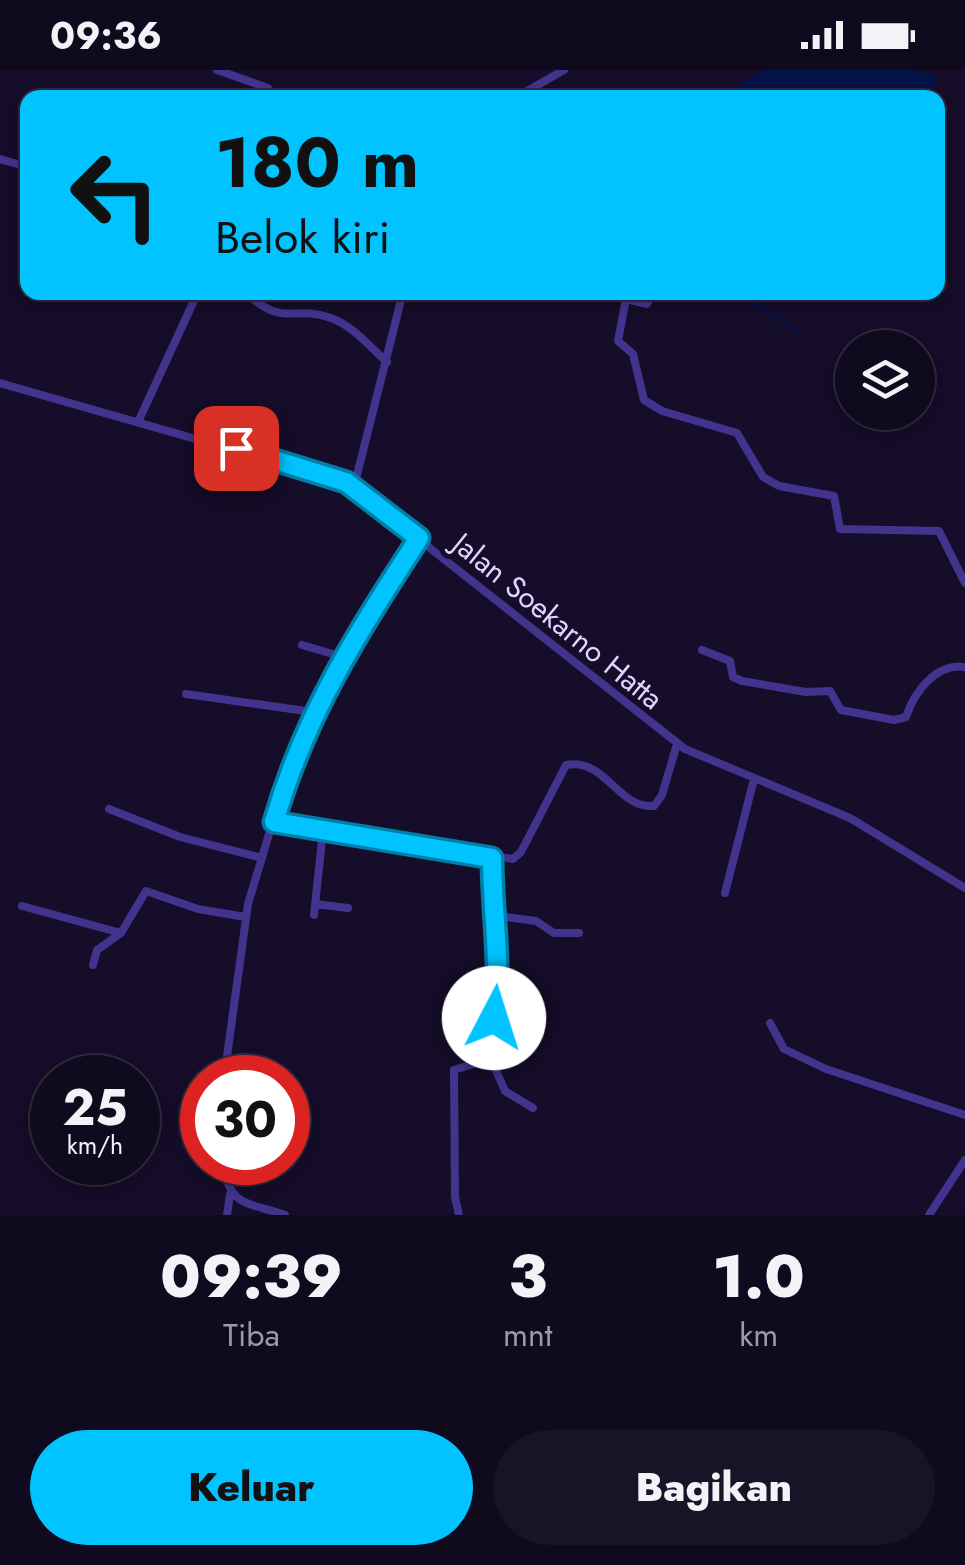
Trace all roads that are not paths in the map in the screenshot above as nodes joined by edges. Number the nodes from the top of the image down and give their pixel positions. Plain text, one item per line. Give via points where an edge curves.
1 (217, 70) edge
2 (564, 70) edge
3 (269, 90) edge
4 (529, 90) edge
5 (194, 300) edge
6 (256, 300) edge
7 (401, 300) edge
8 (626, 300) edge
9 (387, 362) junction
10 (0, 383) edge
11 (138, 422) junction
12 (354, 487) junction
13 (419, 538) junction
14 (965, 583) edge
15 (302, 645) dead end
16 (702, 650) dead end
17 (343, 657) junction
18 (965, 667) edge
19 (186, 694) dead end
20 (313, 712) junction
21 (677, 744) junction
22 (754, 779) junction
23 (109, 808) dead end
24 (274, 822) junction
25 (322, 832) junction
26 (262, 858) junction
27 (492, 858) junction
28 (965, 888) edge
29 (725, 893) dead end
30 (22, 906) dead end
31 (348, 908) dead end
32 (492, 914) junction
33 (245, 917) junction
34 (121, 933) junction
35 (579, 933) dead end
36 (93, 965) dead end
37 (770, 1023) dead end
38 (227, 1055) edge
39 (489, 1058) junction
40 (534, 1108) dead end
41 (965, 1116) edge
42 (965, 1160) edge
43 (228, 1185) edge
44 (230, 1194) junction
45 (228, 1215) edge
46 (285, 1215) edge
47 (459, 1215) edge
48 (928, 1215) edge

1 - 3 street
2 - 4 street
5 - 11 street
6 - 9 street via 277,316 336,320
7 - 9 street
8 - 14 street via 618,341 633,354 644,400 737,433 770,481 834,496 840,529 939,531
9 - 12 street
10 - 11 street, Jalan Soekarno Hatta
11 - 12 street, Jalan Soekarno Hatta
12 - 13 street, Jalan Soekarno Hatta
13 - 17 street
13 - 21 street, Jalan Soekarno Hatta
15 - 17 street
16 - 18 street via 730,661 732,677 742,681 830,690 841,710 894,720 906,717 925,683 951,666
17 - 20 street
19 - 20 street
20 - 24 street
21 - 22 street, Jalan Soekarno Hatta
21 - 27 street via 654,806 630,801 603,774 570,763 519,856
22 - 28 street, Jalan Soekarno Hatta via 850,818
22 - 29 street
23 - 26 street via 180,837
24 - 25 street
24 - 26 street
25 - 27 street
25 - 31 street via 314,909
26 - 33 street
27 - 32 street
30 - 34 street
32 - 35 street via 536,921 554,933
32 - 39 street via 498,952 494,1014 483,1041
33 - 34 street via 146,892
33 - 38 street
34 - 36 street via 96,952
37 - 41 street via 784,1048 826,1069
39 - 40 street via 505,1091
39 - 47 street via 454,1070
42 - 48 street
43 - 44 street
44 - 45 street
44 - 46 street

